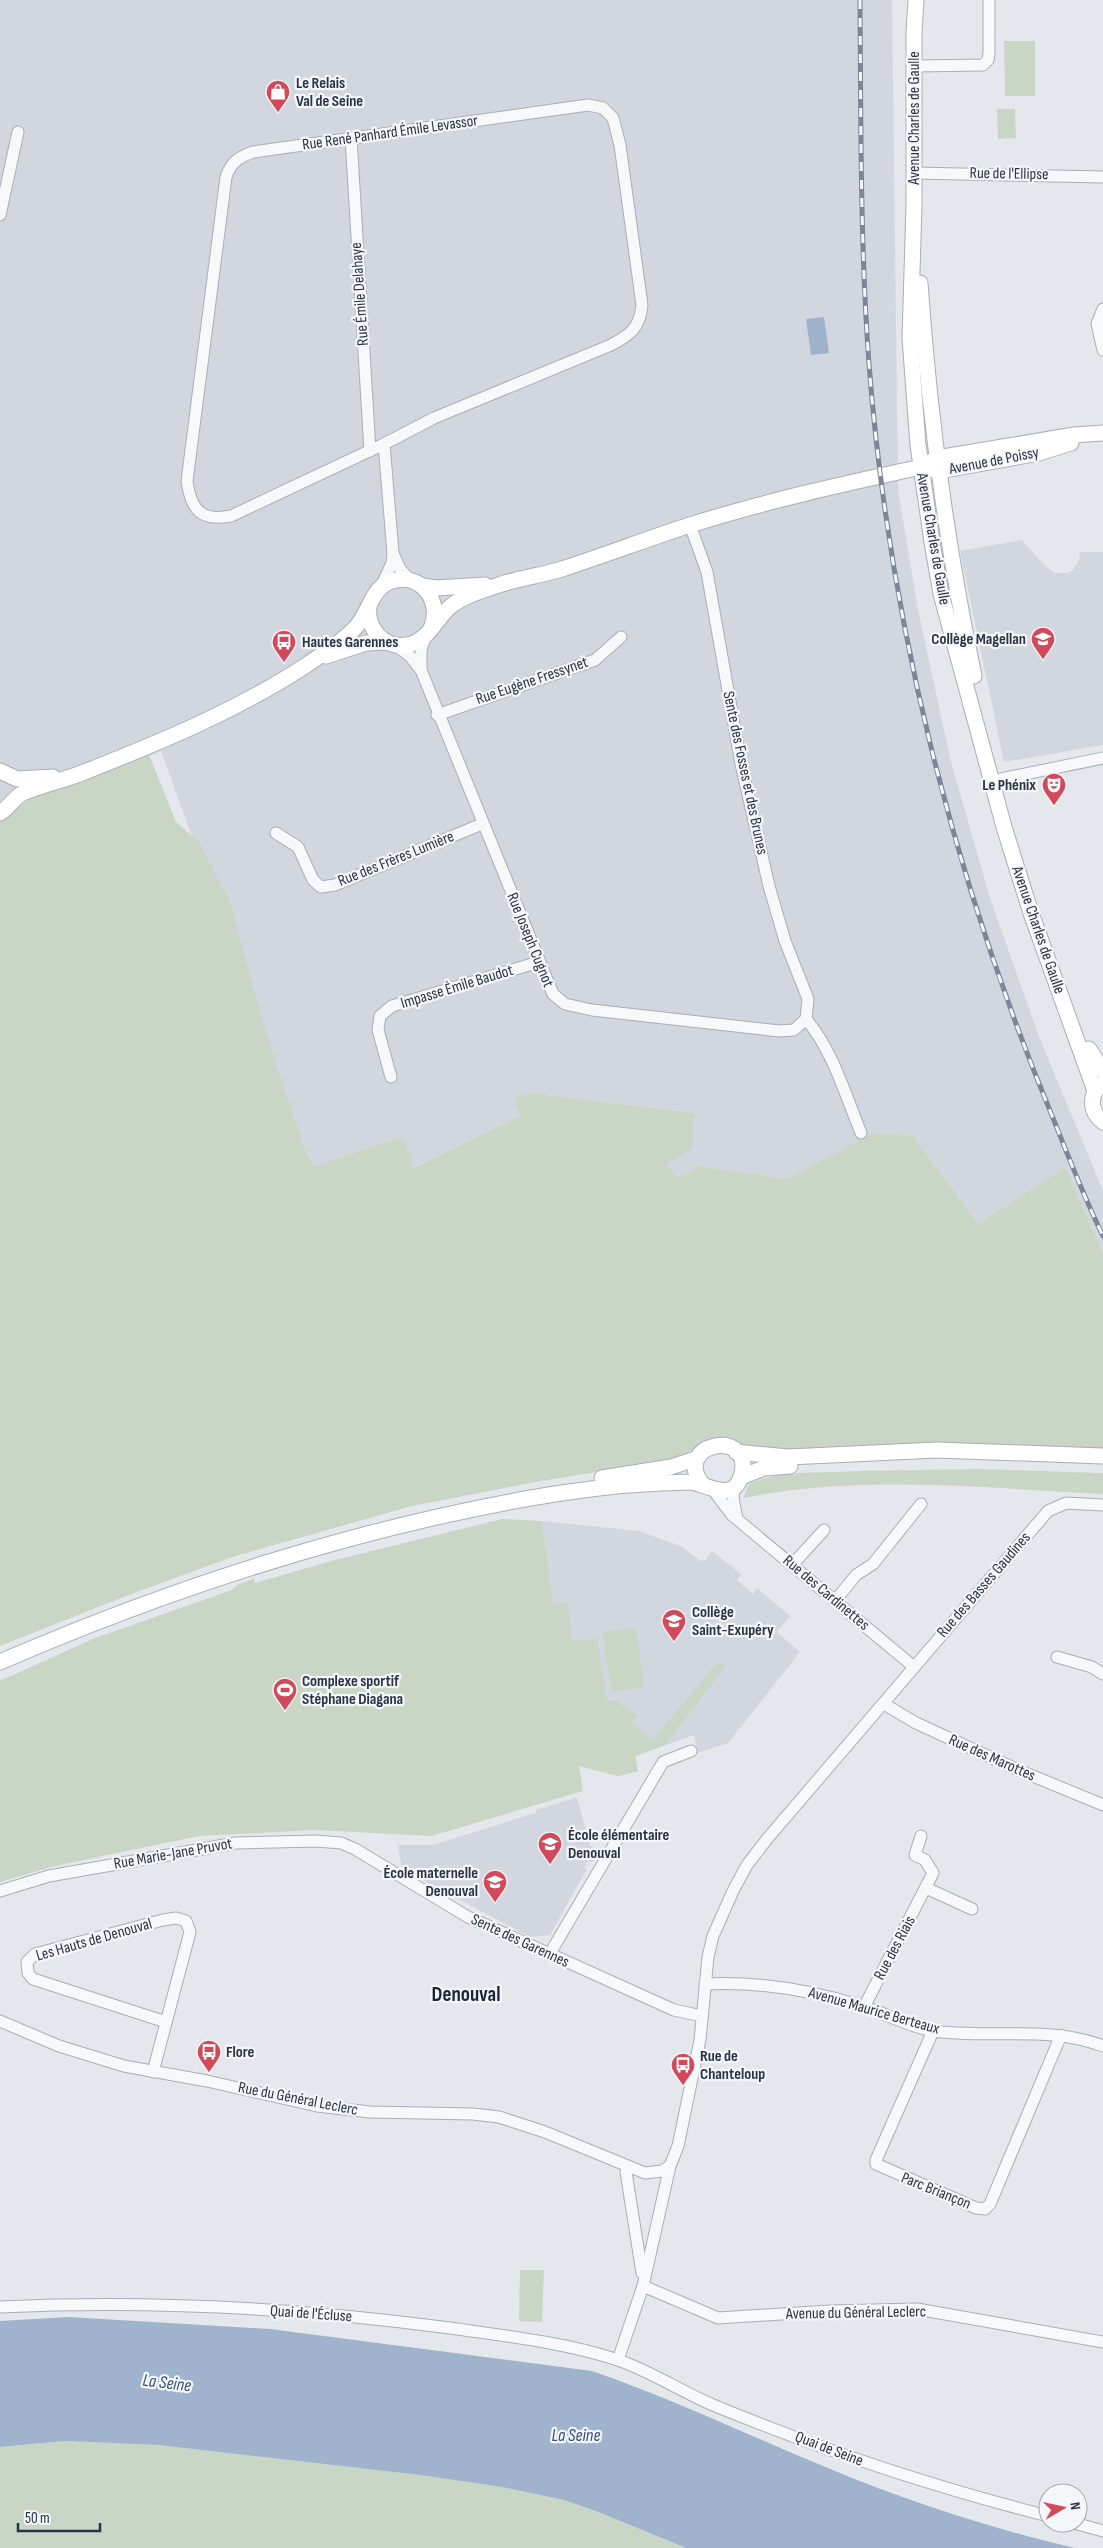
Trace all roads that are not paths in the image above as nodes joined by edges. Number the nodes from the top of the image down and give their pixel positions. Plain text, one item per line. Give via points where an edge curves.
1 (911, 0) edge
2 (916, 0) edge
3 (989, 0) edge
4 (914, 32) junction
5 (914, 66) junction
6 (18, 132) dead end
7 (350, 138) junction
8 (914, 172) junction
9 (1103, 177) edge
10 (914, 205) junction
11 (0, 215) edge
12 (1103, 308) edge
13 (1103, 350) edge
14 (911, 361) junction
15 (934, 433) junction
16 (1103, 433) edge
17 (384, 444) junction
18 (370, 451) junction
19 (969, 452) junction
20 (928, 466) junction
21 (958, 468) junction
22 (945, 508) junction
23 (690, 525) junction
24 (393, 553) junction
25 (955, 577) junction
26 (416, 583) junction
27 (504, 583) junction
28 (381, 587) junction
29 (369, 606) junction
30 (429, 630) junction
31 (621, 637) dead end
32 (390, 643) junction
33 (308, 663) junction
34 (420, 670) junction
35 (437, 714) junction
36 (1103, 758) edge
37 (86, 772) junction
38 (4, 773) edge
39 (995, 780) junction
40 (5, 808) edge
41 (482, 824) junction
42 (276, 833) dead end
43 (539, 962) junction
44 (806, 1019) junction
45 (1103, 1071) edge
46 (391, 1077) dead end
47 (1099, 1087) edge
48 (1103, 1122) edge
49 (861, 1133) dead end
50 (736, 1452) junction
51 (1103, 1456) edge
52 (698, 1458) junction
53 (1103, 1463) edge
54 (738, 1481) junction
55 (708, 1487) junction
56 (921, 1504) dead end
57 (1103, 1505) edge
58 (737, 1519) junction
59 (824, 1530) dead end
60 (792, 1565) junction
61 (835, 1601) junction
62 (0, 1654) edge
63 (1057, 1657) dead end
64 (0, 1662) edge
65 (914, 1667) junction
66 (1103, 1674) edge
67 (884, 1704) junction
68 (692, 1751) dead end
69 (1103, 1805) edge
70 (921, 1836) dead end
71 (349, 1845) joint
72 (926, 1888) junction
73 (0, 1890) edge
74 (972, 1909) dead end
75 (549, 1955) junction
76 (705, 1984) junction
77 (864, 2007) junction
78 (702, 2016) junction
79 (0, 2021) edge
80 (166, 2022) junction
81 (933, 2031) junction
82 (1061, 2035) junction
83 (1103, 2046) edge
84 (154, 2072) junction
85 (670, 2166) junction
86 (627, 2167) junction
87 (658, 2172) junction
88 (666, 2188) junction
89 (643, 2281) junction
90 (0, 2307) edge
91 (1103, 2342) edge
92 (618, 2360) junction
93 (1038, 2514) edge
94 (1088, 2526) edge
95 (1103, 2530) edge

1 - 4 main road, Avenue Charles de Gaulle
2 - 4 main road, Avenue Charles de Gaulle
3 - 5 street via 989,53 982,66
4 - 5 main road, Avenue Charles de Gaulle
5 - 8 main road, Avenue Charles de Gaulle
6 - 11 street
7 - 17 street, Rue René Panhard Émile Levassor via 588,105 603,108 613,118 620,145 642,305 641,320 632,334 434,418
7 - 18 street, Rue Émile Delahaye
7 - 18 street, Rue René Panhard Émile Levassor via 253,152 238,158 229,167 187,481 189,495 195,508 206,516 231,516
8 - 9 street, Rue de l'Ellipse
8 - 10 main road, Avenue Charles de Gaulle
10 - 14 main road, Avenue Charles de Gaulle
10 - 15 main road, Avenue Charles de Gaulle via 924,348
12 - 13 street via 1097,324
14 - 20 main road, Avenue Charles de Gaulle via 913,394
14 - 20 main road via 907,401
15 - 19 main road via 949,446
15 - 20 main road, Avenue Charles de Gaulle
16 - 19 main road, Avenue de Poissy
16 - 21 main road, Avenue de Poissy via 1039,453
17 - 18 street, Rue René Panhard Émile Levassor
17 - 24 street
19 - 20 main road, Avenue de Poissy
20 - 21 main road, Avenue de Poissy
20 - 22 main road, Avenue Charles de Gaulle
20 - 23 main road via 772,502
20 - 25 main road via 942,545
20 - 39 main road, Avenue Charles de Gaulle via 941,594
21 - 22 main road via 950,483
22 - 25 main road, Avenue Charles de Gaulle
23 - 27 main road via 553,572
23 - 44 street, Sente des Fosses et des Brunes via 707,572 741,764 769,886 785,941 808,999
24 - 26 street via 400,569
24 - 28 street
25 - 39 main road, Avenue Charles de Gaulle
26 - 27 main road via 437,588
26 - 28 main road via 396,580
26 - 30 main road via 434,603 435,615
27 - 30 main road via 455,603
28 - 29 main road
29 - 32 main road via 371,626
29 - 33 main road via 353,630
30 - 32 main road via 412,644
30 - 34 street, Rue Joseph Cugnot via 421,650
31 - 35 street, Rue Eugène Fressynet via 595,660
32 - 33 main road via 360,645
32 - 34 street, Rue Joseph Cugnot via 410,656
33 - 37 main road via 236,706
34 - 35 street, Rue Joseph Cugnot
35 - 41 street, Rue Joseph Cugnot
36 - 39 street
37 - 38 main road via 23,779
37 - 40 main road via 22,793
38 - 40 main road via 14,789
39 - 45 main road, Avenue Charles de Gaulle via 1052,952 1089,1050
39 - 47 main road, Avenue Charles de Gaulle via 1031,913
41 - 42 street, Rue des Frères Lumière via 335,885 322,887 312,880 298,847
41 - 43 street, Rue Joseph Cugnot
43 - 44 street, Rue Joseph Cugnot via 552,994 565,1004 578,1008 780,1031 794,1030
43 - 46 street, Impasse Émile Baudot via 392,1006 380,1016 378,1030
44 - 49 street via 819,1035 837,1071
47 - 48 main road, Avenue Charles de Gaulle via 1093,1108
50 - 51 main road via 788,1457 937,1450
50 - 52 main road via 717,1444 704,1450
50 - 54 main road via 742,1464
52 - 55 main road via 696,1472
52 - 62 main road via 671,1467 479,1500 324,1538 187,1581
53 - 54 main road via 985,1458 890,1459 772,1467
54 - 55 main road via 722,1491
54 - 58 street via 733,1498
55 - 58 street, Rue des Cardinettes
55 - 64 main road via 684,1482 581,1490 479,1508 380,1531 184,1589
56 - 61 street via 873,1564 856,1574
57 - 65 street, Rue des Basses Gaudines via 1066,1503 1048,1511
58 - 60 street, Rue des Cardinettes
59 - 60 street
60 - 61 street, Rue des Cardinettes
61 - 65 street, Rue des Cardinettes
63 - 66 street via 1092,1667
65 - 67 street, Rue des Basses Gaudines
67 - 69 street, Rue des Marottes via 916,1723 1016,1770
67 - 76 street via 747,1865 713,1936
68 - 75 street via 663,1762
70 - 72 street, Rue des Riais via 915,1854 925,1860 933,1874
71 - 73 street, Rue Marie-Jane Pruvot via 280,1840 219,1845 49,1876
71 - 75 street, Sente des Garennes via 468,1917
72 - 74 street
72 - 77 street, Rue des Riais
75 - 78 street, Sente des Garennes via 674,2010
76 - 77 street, Avenue Maurice Berteaux via 771,1985
76 - 78 street
77 - 81 street, Avenue Maurice Berteaux
78 - 85 street via 686,2109
79 - 84 street, Rue du Général Leclerc via 94,2058
80 - 80 street, Les Hauts de Denouval via 190,1932 182,1918 163,1920 35,1954 27,1962 28,1973 33,1980
80 - 84 street, Les Hauts de Denouval
81 - 82 street, Avenue Maurice Berteaux
81 - 82 street, Parc Briançon via 876,2164 976,2208 985,2209 990,2204
82 - 83 street, Avenue Maurice Berteaux
84 - 86 street, Rue du Général Leclerc via 348,2111 499,2117 545,2132
85 - 87 street
85 - 88 street
86 - 87 street, Rue du Général Leclerc via 646,2173
86 - 89 street
87 - 88 street via 664,2178
88 - 89 street
89 - 91 street, Avenue du Général Leclerc via 718,2318 917,2309
89 - 92 street
90 - 92 street, Quai de l'Écluse via 188,2304 369,2318 548,2343
92 - 93 street, Quai de Seine via 711,2404 861,2462
94 - 95 street

